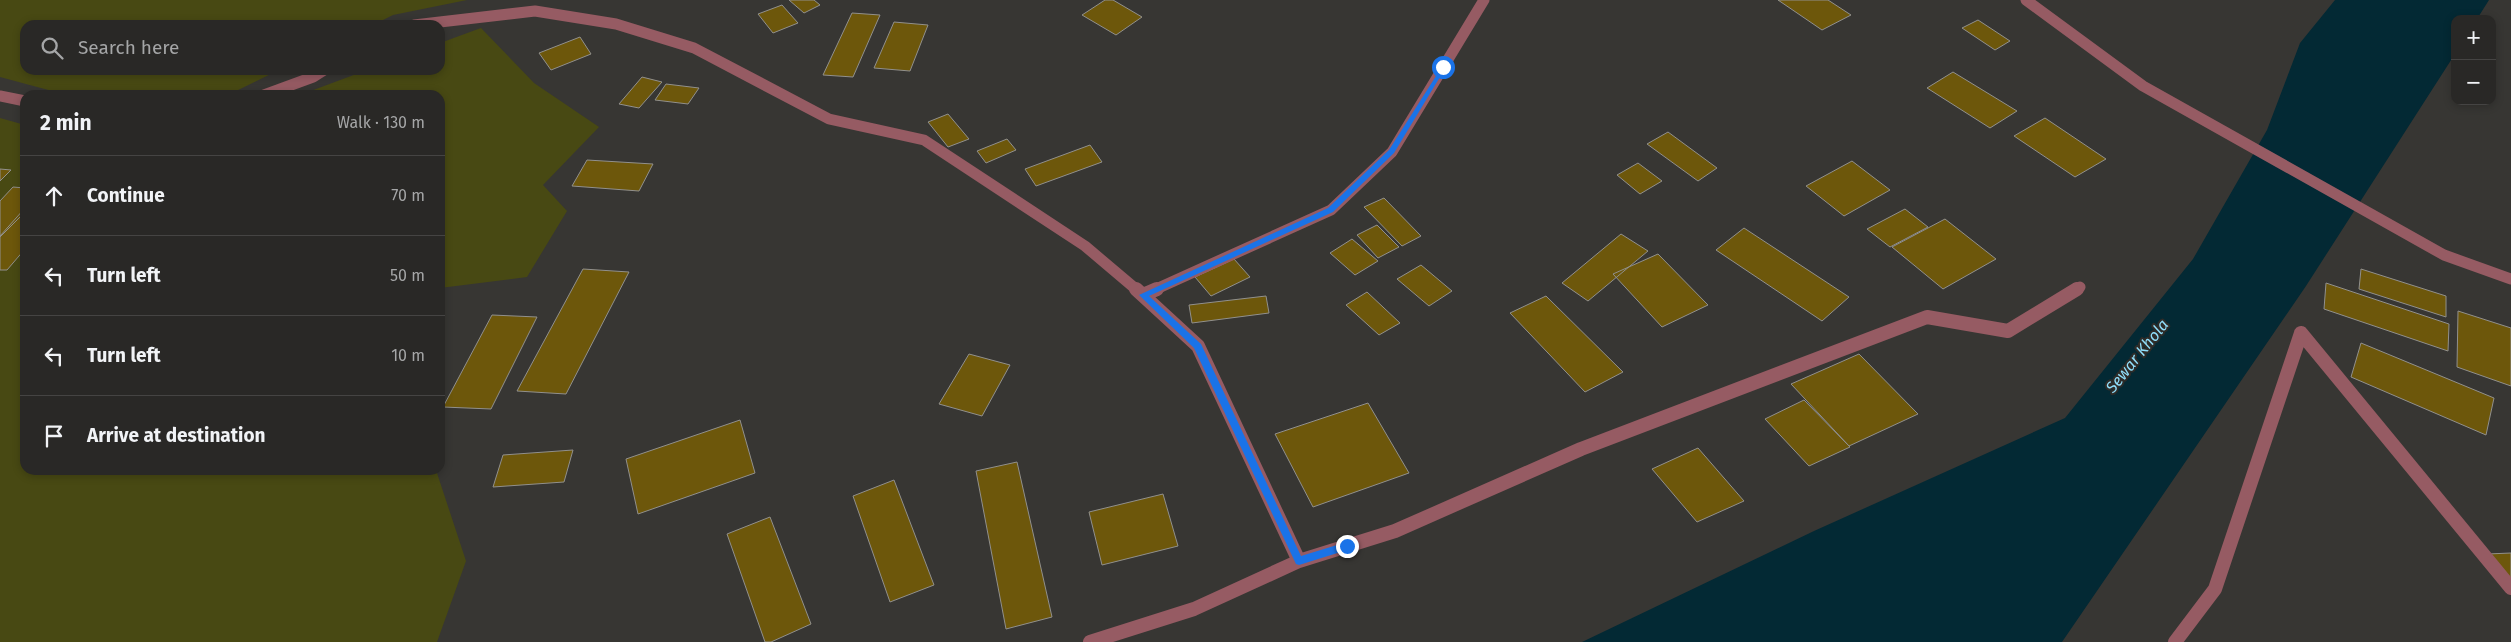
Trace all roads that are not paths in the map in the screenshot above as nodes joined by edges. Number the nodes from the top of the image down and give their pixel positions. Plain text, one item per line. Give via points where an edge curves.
1 (1484, 0) edge
2 (2026, 0) edge
3 (536, 6) edge
4 (445, 20) edge
5 (316, 75) edge
6 (278, 90) edge
7 (0, 96) edge
8 (20, 100) edge
9 (2511, 279) edge
10 (2080, 287) dead end
11 (1143, 295) junction
12 (1299, 561) junction
13 (2511, 588) edge
14 (1090, 642) edge
15 (2175, 642) edge

1 - 11 street via 1392,152 1330,210
2 - 9 street via 2143,86 2444,255
3 - 4 street
3 - 11 street via 616,24 694,48 829,119 924,140 1085,246
5 - 6 street
7 - 8 street
10 - 12 street via 2008,331 1927,317 1581,449 1395,531
11 - 12 street via 1198,346
12 - 14 street via 1194,609
13 - 15 street via 2301,332 2215,589

